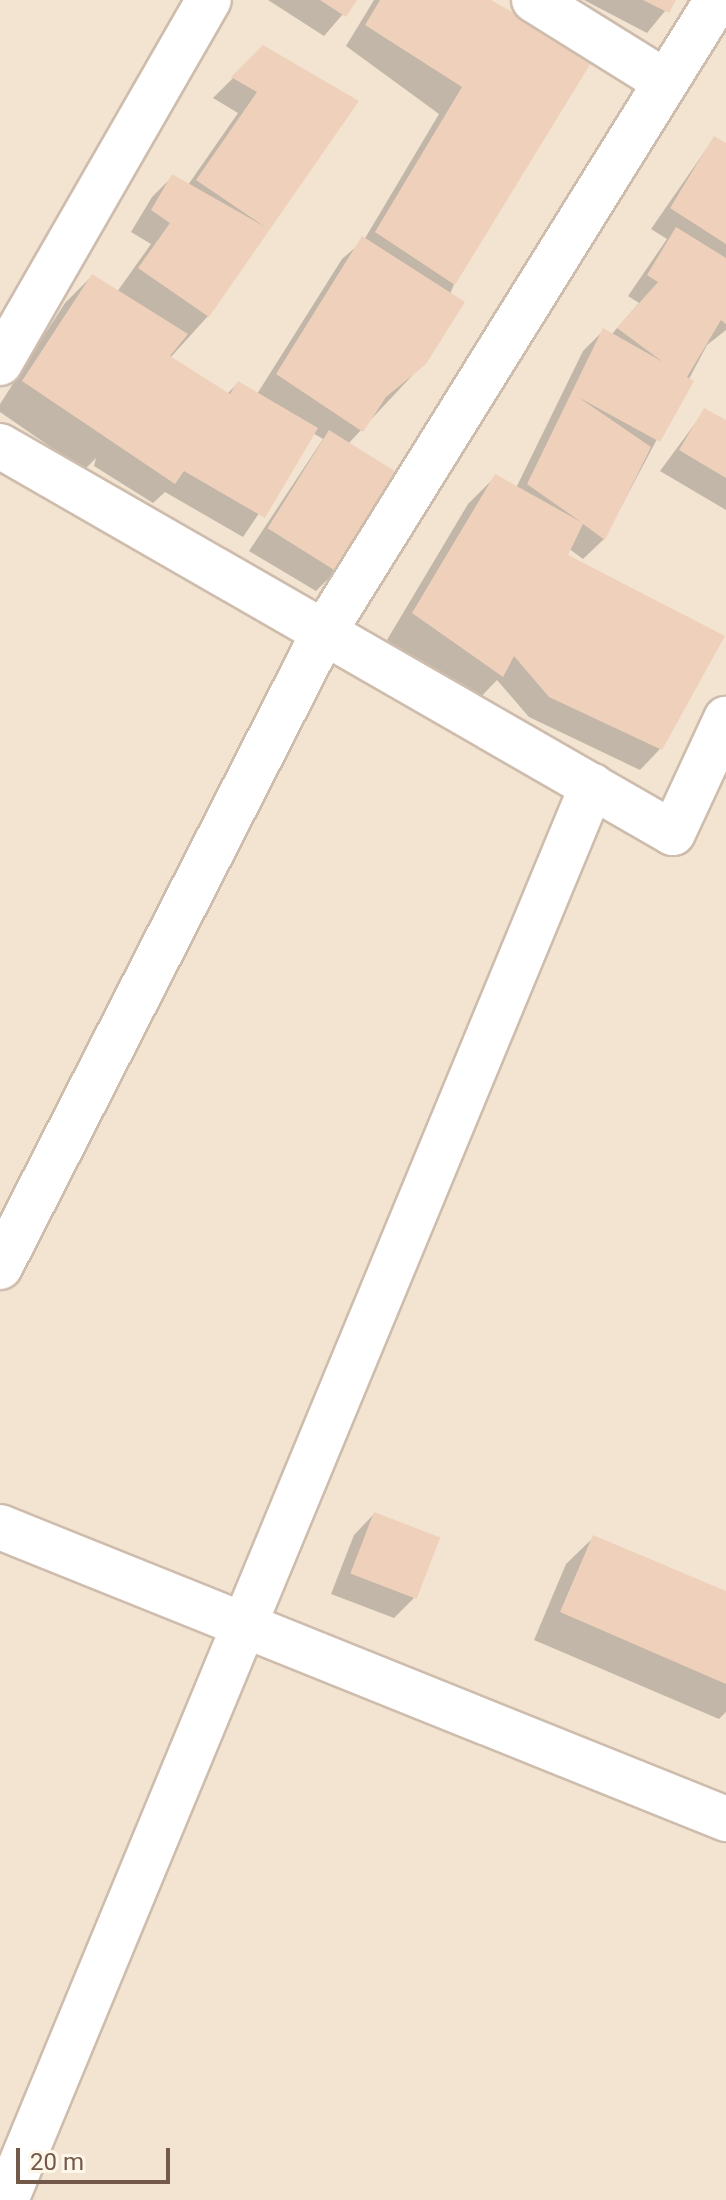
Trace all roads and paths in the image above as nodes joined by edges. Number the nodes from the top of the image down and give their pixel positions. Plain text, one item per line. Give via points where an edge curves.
1 (209, 0) edge
2 (534, 0) edge
3 (717, 0) edge
4 (664, 81) junction
5 (0, 363) edge
6 (0, 446) edge
7 (324, 632) junction
8 (726, 719) edge
9 (592, 786) junction
10 (0, 1267) edge
11 (0, 1527) edge
12 (250, 1625) junction
13 (726, 1819) edge
14 (6, 2200) edge

1 - 5 street
2 - 4 street
3 - 4 street
4 - 7 street
6 - 7 street
7 - 9 street
7 - 10 street
8 - 9 street via 673,833
9 - 12 street
11 - 12 street
12 - 13 street
12 - 14 street

